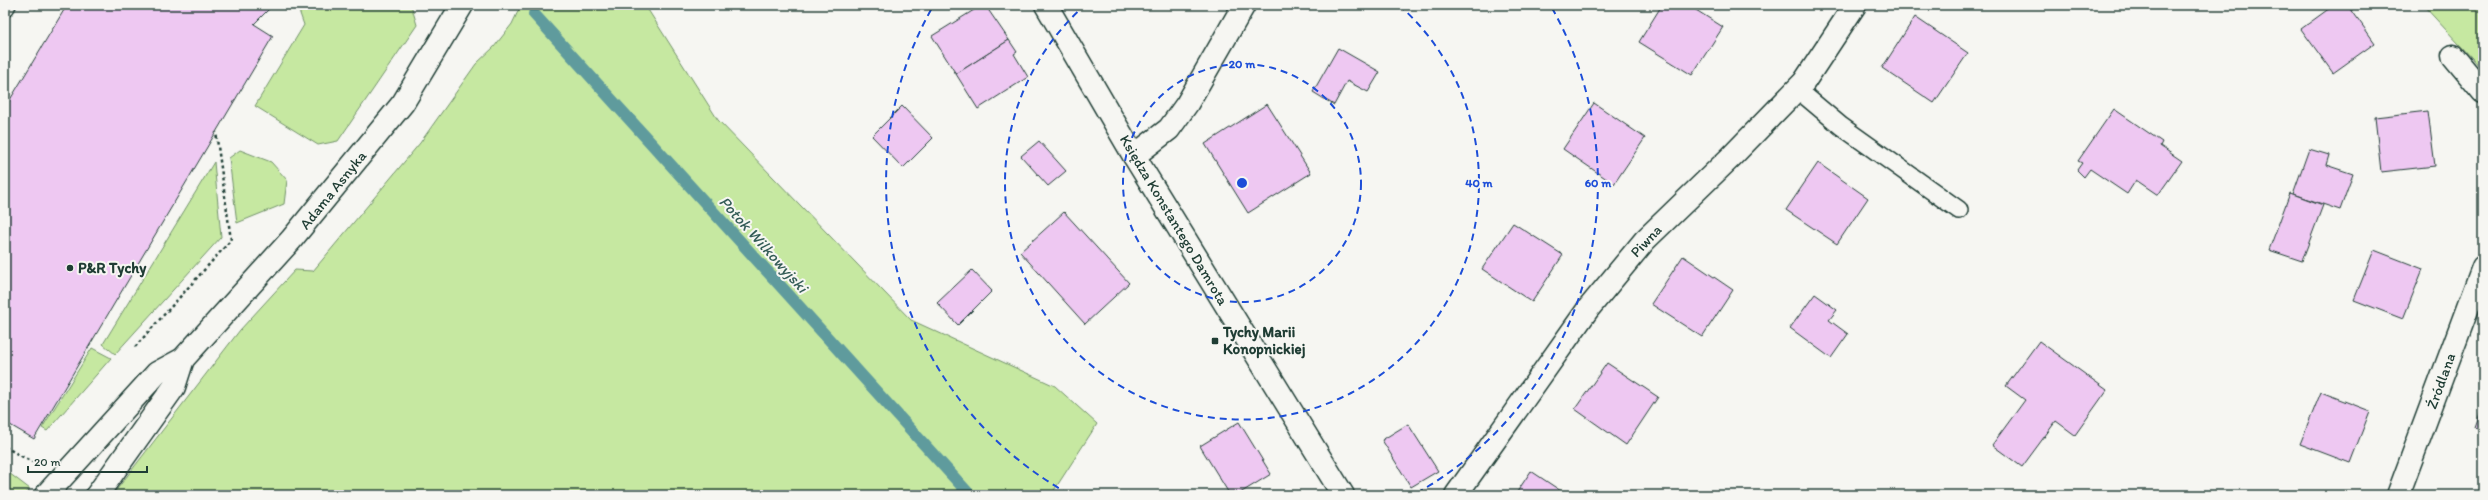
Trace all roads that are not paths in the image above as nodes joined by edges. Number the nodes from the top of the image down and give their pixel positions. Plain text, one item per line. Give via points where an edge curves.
1 (7, 5) edge
2 (1046, 5) edge
3 (1244, 5) edge
4 (1855, 5) edge
5 (458, 6) edge
6 (5, 8) edge
7 (2454, 56) dead end
8 (1797, 89) junction
9 (2483, 92) edge
10 (1134, 156) junction
11 (1959, 210) dead end
12 (2483, 266) edge
13 (183, 359) junction
14 (46, 495) edge
15 (97, 495) edge
16 (1343, 495) edge
17 (1456, 495) edge
18 (2398, 495) edge

1 - 6 lane
2 - 10 street, Księdza Konstantego Damrota
3 - 10 street via 1182,110 1168,129
4 - 8 street, Piwna
5 - 13 street, Adama Asnyka via 403,103 291,240
7 - 9 street
8 - 11 lane via 1841,126
8 - 17 street, Piwna via 1645,240 1588,309
10 - 16 street, Księdza Konstantego Damrota
12 - 18 street, Źródlana
13 - 14 street, Adama Asnyka via 157,373
13 - 15 street, Adama Asnyka via 174,387

